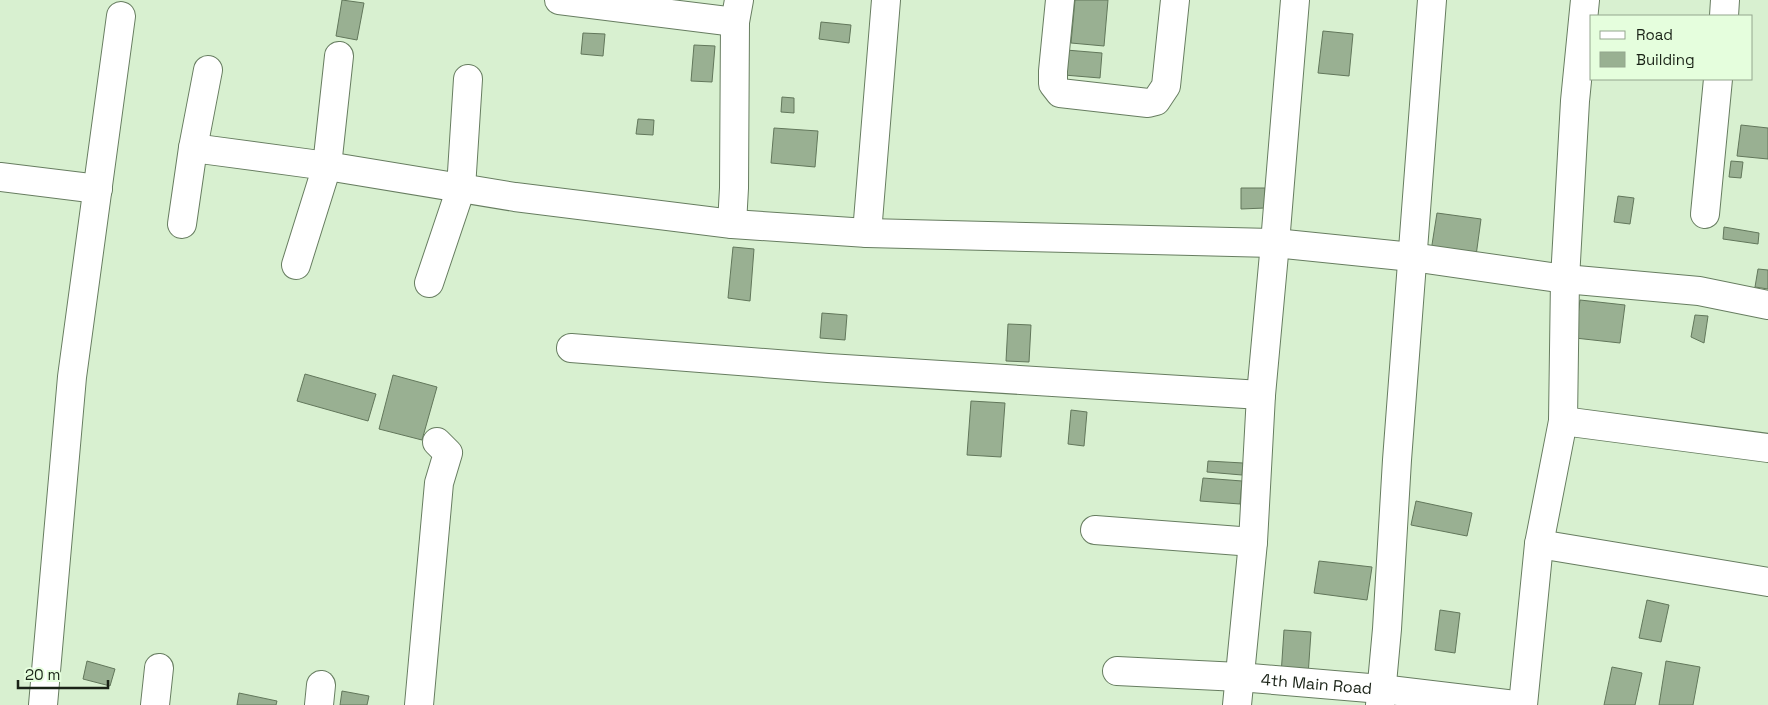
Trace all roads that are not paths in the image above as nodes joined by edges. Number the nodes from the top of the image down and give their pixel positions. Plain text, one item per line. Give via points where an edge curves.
1 (558, 0) edge
2 (886, 0) edge
3 (1060, 0) edge
4 (1175, 0) edge
5 (1295, 0) edge
6 (1432, 0) edge
7 (1585, 0) edge
8 (1725, 0) edge
9 (737, 11) edge
10 (1724, 15) edge
11 (121, 16) dead end
12 (339, 56) dead end
13 (208, 70) dead end
14 (468, 79) dead end
15 (1718, 80) edge
16 (192, 148) junction
17 (327, 166) junction
18 (0, 177) edge
19 (461, 188) junction
20 (98, 189) junction
21 (1705, 214) dead end
22 (182, 224) dead end
23 (732, 224) junction
24 (867, 233) junction
25 (1275, 243) junction
26 (1412, 257) junction
27 (296, 265) dead end
28 (1565, 279) junction
29 (429, 283) dead end
30 (1768, 305) edge
31 (571, 348) dead end
32 (1261, 395) junction
33 (1563, 421) junction
34 (437, 442) dead end
35 (1768, 448) edge
36 (1095, 530) dead end
37 (1253, 542) junction
38 (1540, 544) junction
39 (1768, 582) edge
40 (158, 668) dead end
41 (1117, 671) dead end
42 (1239, 677) junction
43 (1381, 697) edge
44 (43, 705) edge
45 (155, 705) edge
46 (419, 705) edge
47 (1237, 705) edge
48 (1515, 705) edge
49 (1523, 705) edge

1 - 9 street
2 - 24 street
3 - 4 street via 1052,71 1053,84 1060,93 1148,103 1156,101 1166,86
5 - 25 street
6 - 26 street
7 - 28 street via 1574,110
8 - 10 street
9 - 23 street
11 - 20 street
12 - 17 street
13 - 16 street
14 - 19 street
15 - 21 street
16 - 17 street
16 - 22 street
17 - 19 street
17 - 27 street
18 - 20 street
19 - 23 street
19 - 29 street
20 - 44 street via 72,377
23 - 24 street
24 - 25 street
25 - 26 street
25 - 32 street
26 - 28 street
26 - 43 street
28 - 30 street via 1699,291
28 - 33 street
31 - 32 street
32 - 37 street
33 - 35 street
33 - 38 street
34 - 46 street via 448,453 439,483
36 - 37 street
37 - 42 street
38 - 39 street
38 - 49 street
40 - 45 street
41 - 42 street, 4th Main Road
42 - 43 street, 4th Main Road
42 - 47 street
43 - 48 street, 4th Main Road

